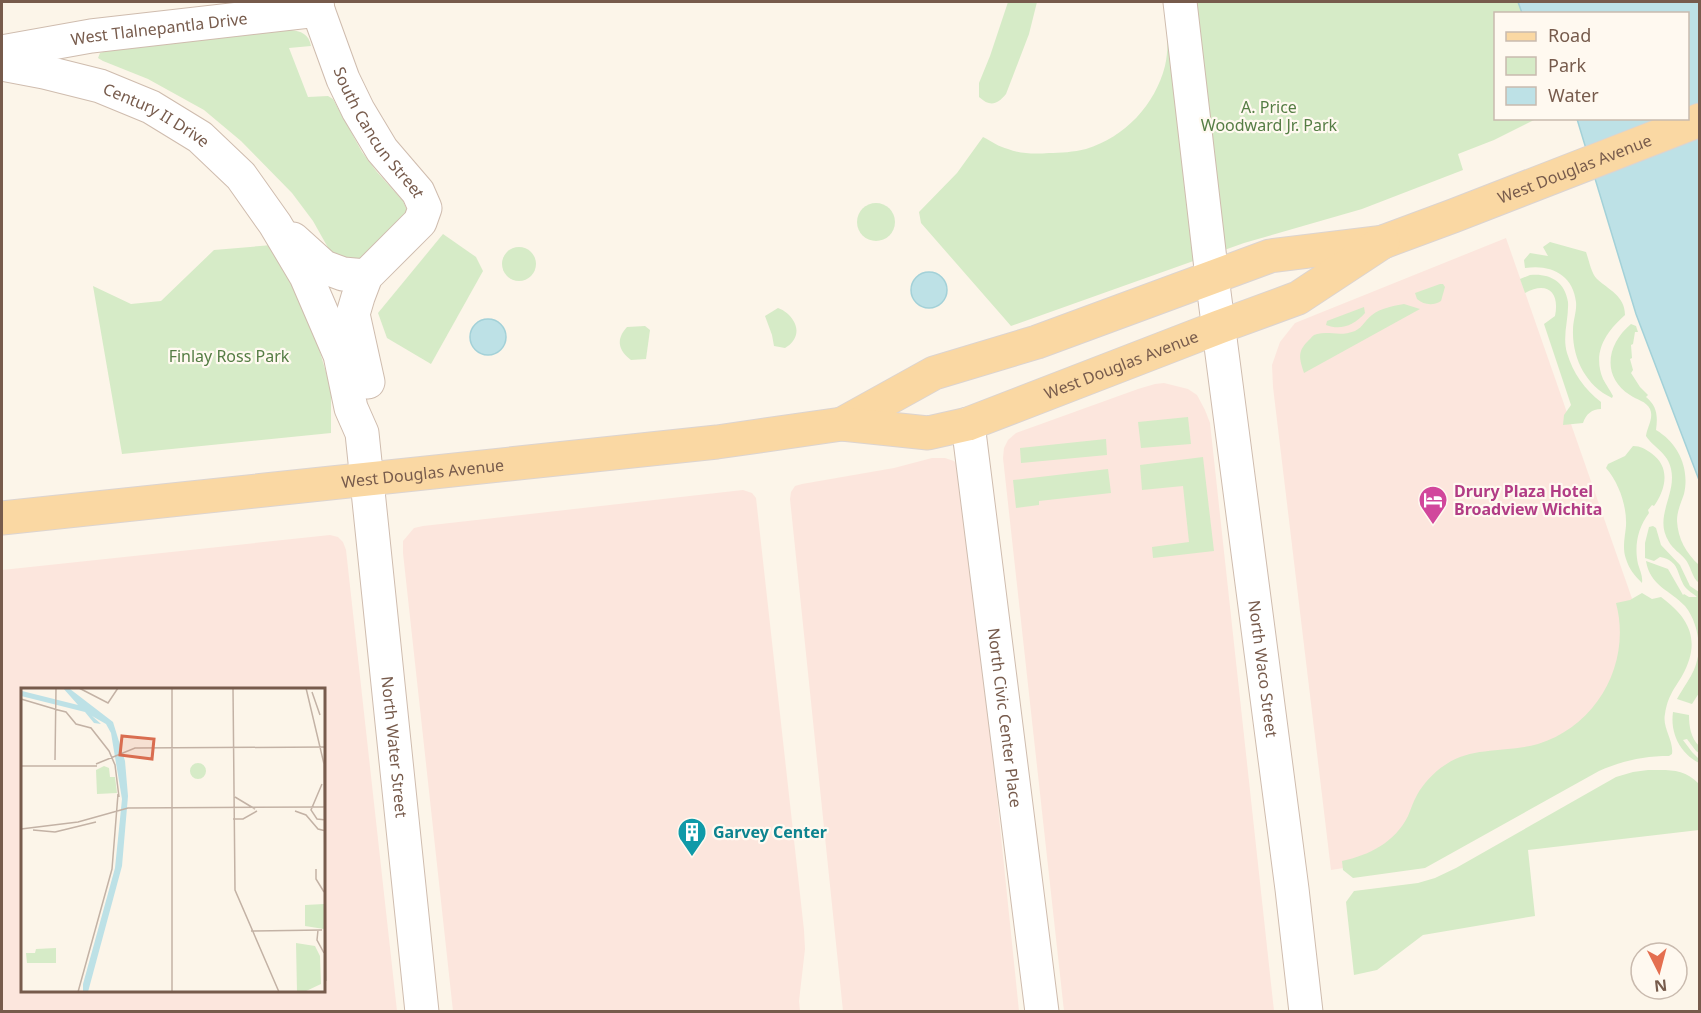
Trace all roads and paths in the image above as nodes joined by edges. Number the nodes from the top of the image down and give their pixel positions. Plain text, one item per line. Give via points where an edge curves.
1 (1180, 2) edge
2 (317, 6) edge
3 (2, 52) edge
4 (2, 64) edge
5 (1700, 120) edge
6 (275, 224) junction
7 (1383, 242) junction
8 (366, 276) junction
9 (1212, 277) junction
10 (1219, 327) junction
11 (842, 424) junction
12 (968, 424) junction
13 (362, 433) junction
14 (368, 480) junction
15 (2, 518) edge
16 (422, 1011) edge
17 (1042, 1011) edge
18 (1306, 1011) edge

1 - 9 street, North Waco Street
2 - 3 street, West Tlalnepantla Drive
2 - 8 street, South Cancun Street via 358,110 382,150 418,192 425,208 420,222
4 - 6 street, Century II Drive via 100,86 151,107 200,137 241,176
5 - 7 main road, West Douglas Avenue
6 - 8 street, Century II Drive via 324,267
6 - 13 street, Century II Drive via 306,276 340,355 351,408
7 - 9 main road, West Douglas Avenue via 1270,256
7 - 10 main road, West Douglas Avenue via 1298,298
8 - 13 street, Century II Drive via 353,314 370,396
9 - 10 street, North Waco Street
9 - 11 main road, West Douglas Avenue via 1037,342 934,373
10 - 12 main road, West Douglas Avenue
10 - 18 street, North Waco Street
11 - 12 main road, West Douglas Avenue via 928,433
11 - 14 main road, West Douglas Avenue via 727,441
12 - 17 street, North Civic Center Place
13 - 14 street, Century II Drive
14 - 15 main road, West Douglas Avenue
14 - 16 street, North Water Street

